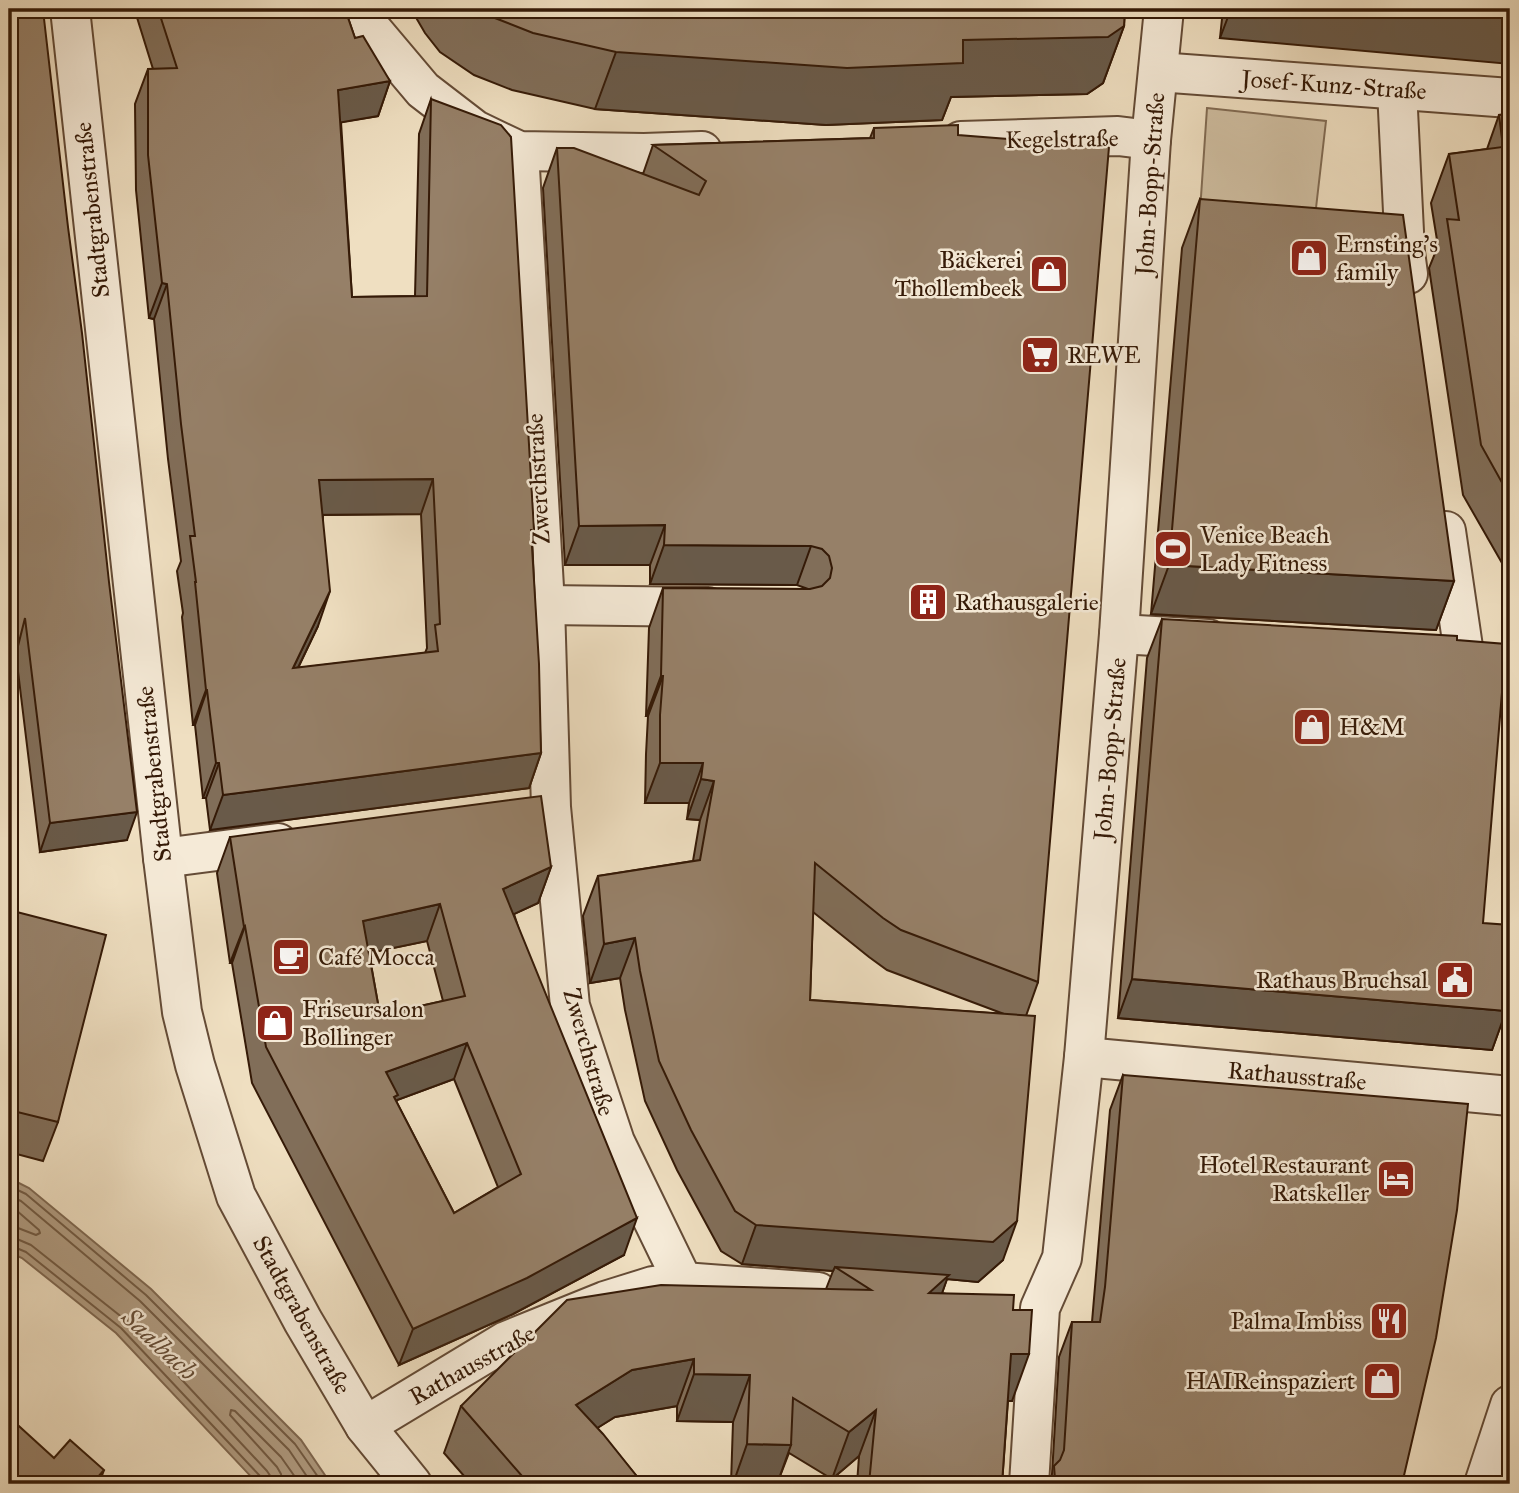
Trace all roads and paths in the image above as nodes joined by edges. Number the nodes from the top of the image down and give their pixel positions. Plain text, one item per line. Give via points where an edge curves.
1 (70, 9) edge
2 (361, 9) edge
3 (1164, 9) edge
4 (1158, 72) junction
5 (1397, 90) junction
6 (1510, 98) edge
7 (1152, 140) junction
8 (923, 143) edge
9 (741, 149) edge
10 (519, 151) junction
11 (1413, 305) edge
12 (1440, 493) edge
13 (545, 605) junction
14 (741, 607) edge
15 (1119, 634) junction
16 (1243, 641) edge
17 (1466, 653) edge
18 (316, 838) edge
19 (163, 858) junction
20 (1084, 1057) junction
21 (1510, 1096) edge
22 (683, 1282) junction
23 (848, 1294) edge
24 (1510, 1405) edge
25 (365, 1426) junction
26 (412, 1484) edge
27 (1029, 1484) edge
28 (1484, 1484) edge

1 - 19 street, Stadtgrabenstraße
2 - 10 street via 369,26 422,90 475,130
3 - 4 street, John-Bopp-Straße
4 - 5 street, Josef-Kunz-Straße
4 - 7 street, John-Bopp-Straße
5 - 6 street, Josef-Kunz-Straße
5 - 11 street via 1405,252
7 - 8 street, Kegelstraße via 1118,136
7 - 15 street, John-Bopp-Straße
9 - 10 street
10 - 13 street, Zwerchstraße
12 - 17 street
13 - 14 street
13 - 22 street, Zwerchstraße via 537,809 570,1006 615,1142
15 - 16 street
15 - 20 street, John-Bopp-Straße
18 - 19 street
19 - 25 street, Stadtgrabenstraße via 182,1012 236,1196
20 - 21 street, Rathausstraße
20 - 27 street, John-Bopp-Straße via 1062,1258 1026,1307
22 - 23 street, Rathausstraße
22 - 25 street, Rathausstraße via 605,1301 506,1341
24 - 28 street
25 - 26 street, Stadtgrabenstraße

